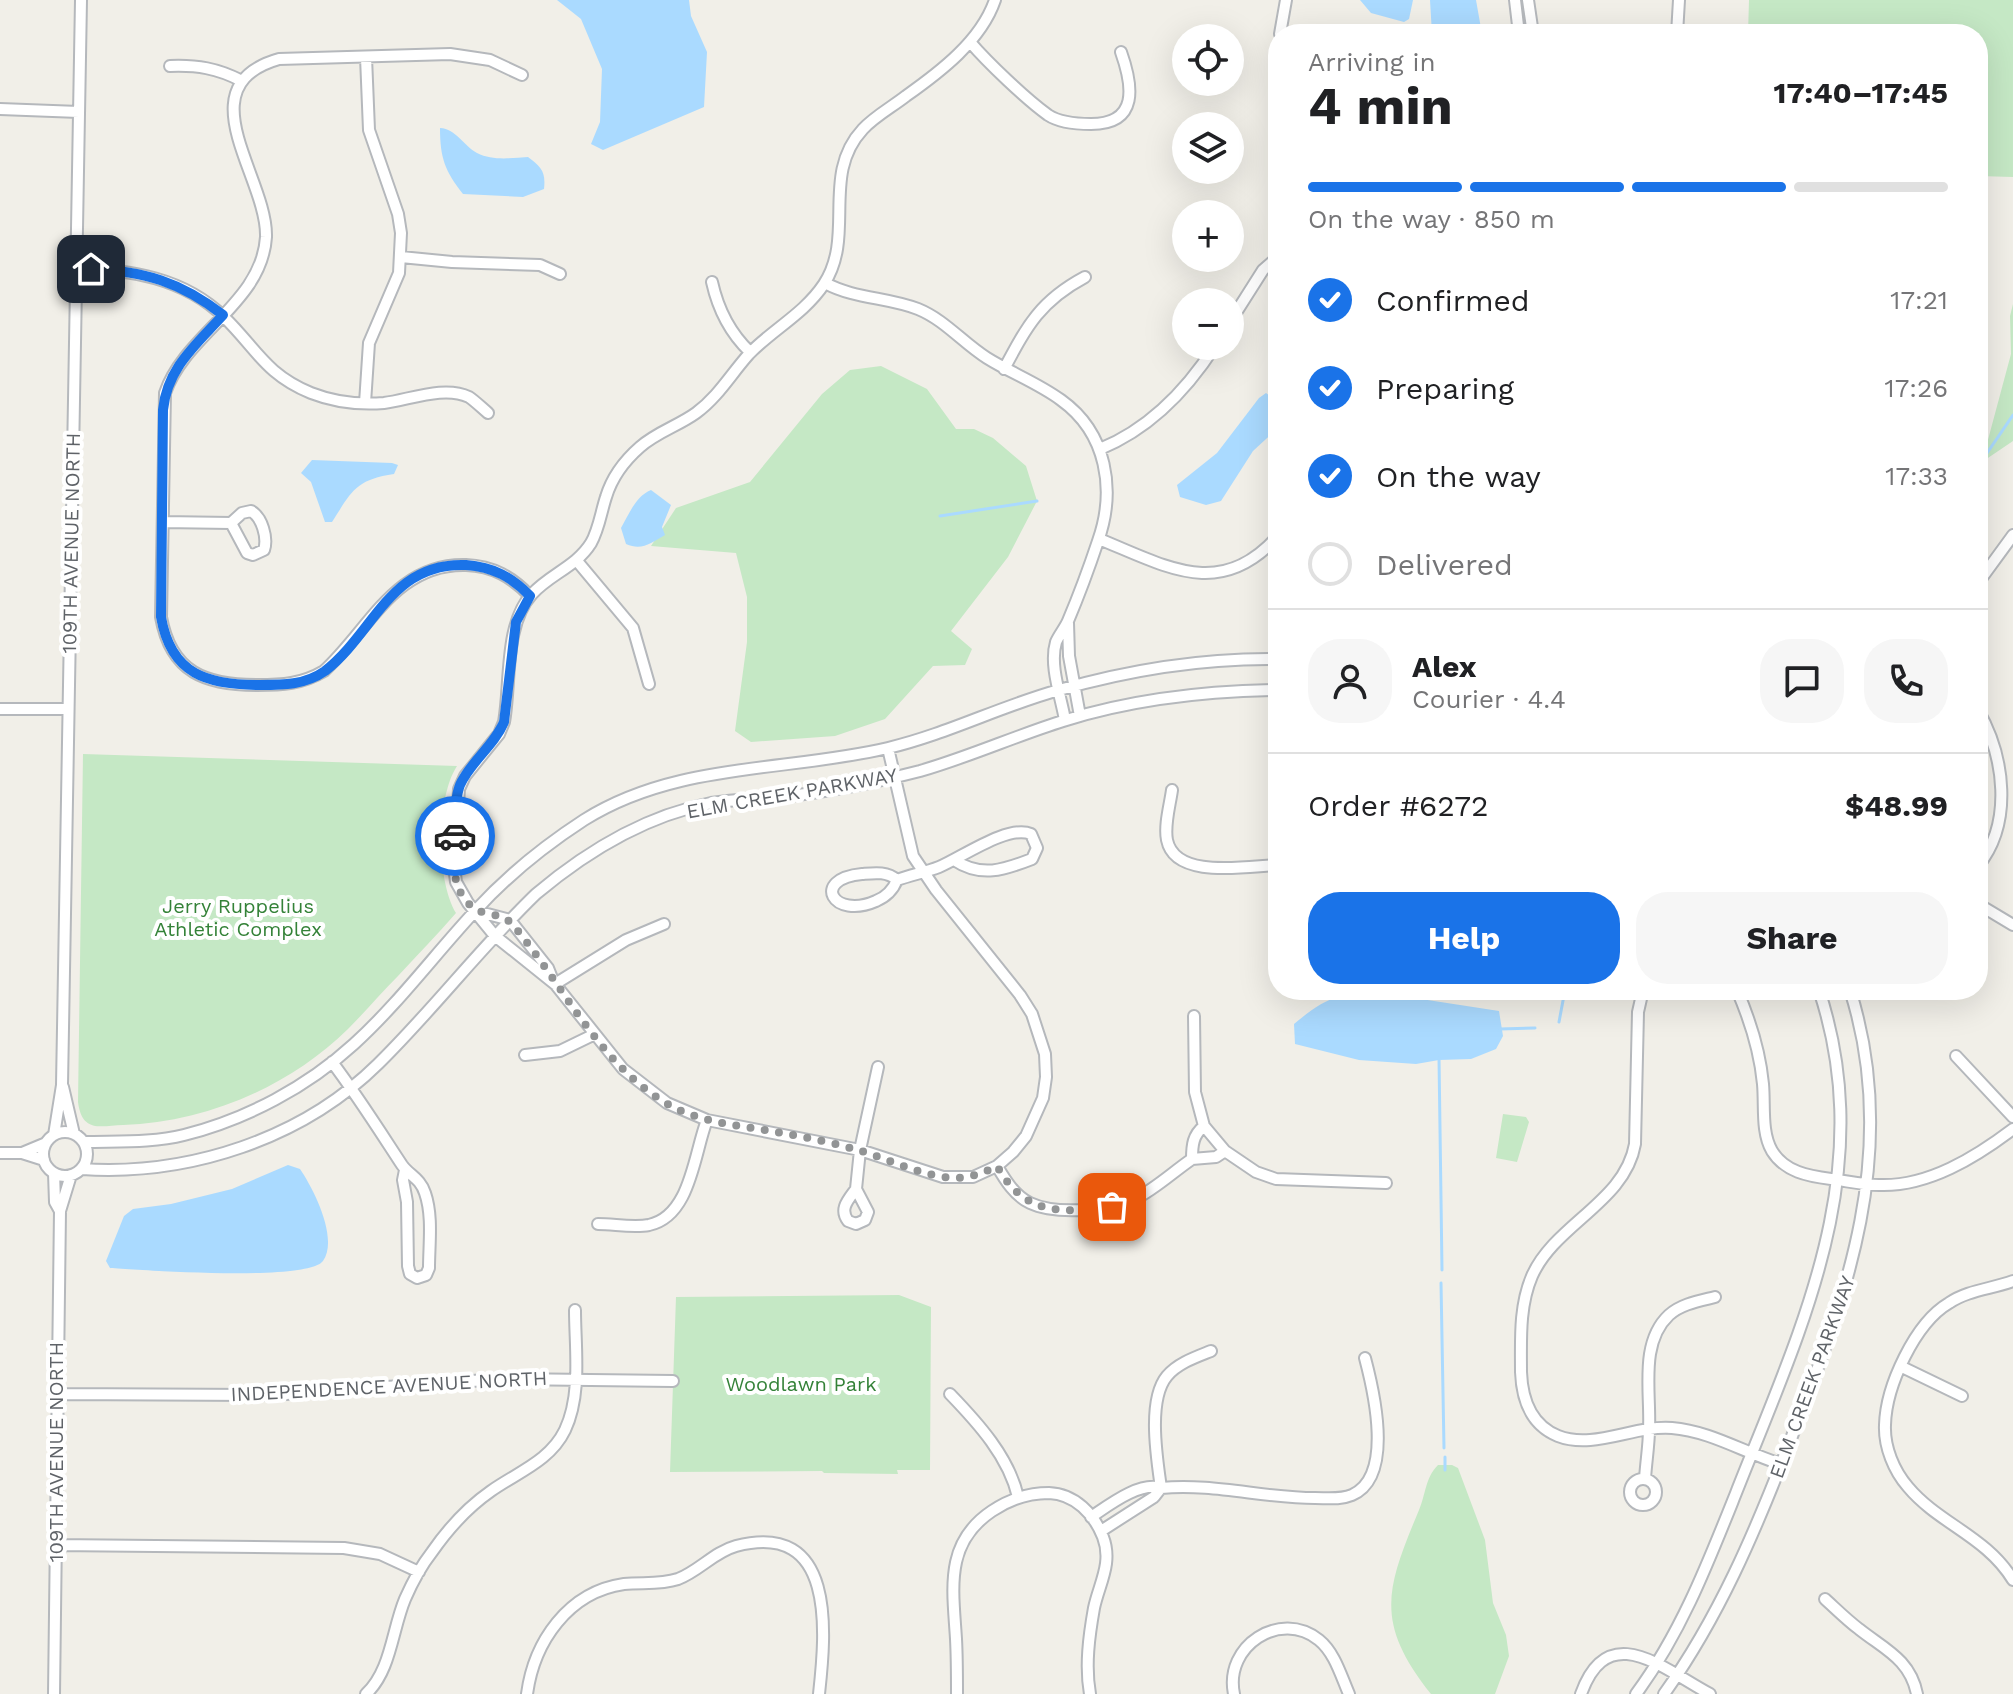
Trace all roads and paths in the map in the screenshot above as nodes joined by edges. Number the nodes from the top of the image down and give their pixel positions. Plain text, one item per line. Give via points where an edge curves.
1 (81, 0) edge
2 (995, 0) edge
3 (1286, 0) edge
4 (1515, 0) edge
5 (1528, 0) edge
6 (1679, 0) edge
7 (1282, 24) edge
8 (1518, 24) edge
9 (1532, 24) edge
10 (1678, 24) edge
11 (970, 42) junction
12 (1121, 52) dead end
13 (366, 57) junction
14 (170, 66) dead end
15 (522, 75) dead end
16 (242, 81) junction
17 (0, 109) edge
18 (79, 112) junction
19 (401, 257) junction
20 (1268, 266) edge
21 (76, 269) junction
22 (560, 274) dead end
23 (1085, 277) dead end
24 (712, 282) dead end
25 (825, 283) junction
26 (1244, 300) edge
27 (223, 315) junction
28 (750, 352) junction
29 (1205, 360) edge
30 (1004, 369) junction
31 (365, 403) junction
32 (488, 413) dead end
33 (1100, 449) junction
34 (163, 522) junction
35 (231, 523) dead end
36 (1099, 539) junction
37 (2011, 542) edge
38 (1268, 546) edge
39 (577, 561) junction
40 (1988, 571) edge
41 (530, 596) junction
42 (1068, 621) junction
43 (1268, 660) edge
44 (649, 684) dead end
45 (1074, 686) junction
46 (1059, 690) junction
47 (1268, 690) edge
48 (0, 709) edge
49 (68, 709) junction
50 (1080, 716) junction
51 (1065, 720) junction
52 (1988, 730) edge
53 (888, 748) junction
54 (2007, 773) edge
55 (894, 777) junction
56 (1172, 790) dead end
57 (1988, 854) edge
58 (954, 860) junction
59 (1268, 865) edge
60 (923, 872) junction
61 (897, 880) junction
62 (1988, 910) edge
63 (476, 911) junction
64 (510, 920) junction
65 (664, 924) dead end
66 (2013, 925) edge
67 (495, 936) junction
68 (555, 984) junction
69 (1641, 1000) edge
70 (1740, 1000) edge
71 (1821, 1000) edge
72 (1853, 1000) edge
73 (1194, 1016) dead end
74 (595, 1034) junction
75 (525, 1055) dead end
76 (1956, 1056) dead end
77 (332, 1062) junction
78 (878, 1067) dead end
79 (62, 1085) junction
80 (351, 1087) junction
81 (2013, 1117) edge
82 (707, 1120) junction
83 (1204, 1126) junction
84 (2013, 1129) edge
85 (74, 1134) junction
86 (50, 1139) junction
87 (84, 1142) junction
88 (860, 1150) junction
89 (1225, 1151) junction
90 (0, 1153) edge
91 (22, 1153) junction
92 (1192, 1159) junction
93 (44, 1160) junction
94 (997, 1166) junction
95 (82, 1169) junction
96 (405, 1170) junction
97 (54, 1173) junction
98 (71, 1175) junction
99 (1838, 1180) junction
100 (1386, 1183) dead end
101 (1868, 1184) junction
102 (856, 1189) dead end
103 (60, 1211) junction
104 (598, 1224) dead end
105 (2013, 1281) edge
106 (1715, 1297) dead end
107 (575, 1310) dead end
108 (1211, 1351) dead end
109 (1365, 1358) dead end
110 (1902, 1367) junction
111 (575, 1378) junction
112 (673, 1381) dead end
113 (57, 1394) junction
114 (950, 1394) dead end
115 (1962, 1396) dead end
116 (1649, 1429) junction
117 (1753, 1454) junction
118 (1781, 1464) junction
119 (1645, 1479) dead end
120 (1161, 1488) junction
121 (1018, 1497) junction
122 (1091, 1517) junction
123 (1101, 1531) junction
124 (55, 1545) junction
125 (419, 1572) junction
126 (2013, 1580) edge
127 (1825, 1599) dead end
128 (1655, 1664) junction
129 (1677, 1676) junction
130 (54, 1694) edge
131 (366, 1694) edge
132 (527, 1694) edge
133 (819, 1694) edge
134 (957, 1694) edge
135 (1090, 1694) edge
136 (1234, 1694) edge
137 (1349, 1694) edge
138 (1581, 1694) edge
139 (1636, 1694) edge
140 (1664, 1694) edge
141 (1710, 1694) edge
142 (1917, 1694) edge

1 - 18 street, 109TH AVENUE NORTH
2 - 11 street
3 - 7 street
4 - 8 street
5 - 9 street
6 - 10 street
11 - 12 street via 1050,116 1079,124 1105,124 1125,113 1129,91
11 - 25 street via 869,123 853,142 840,173 838,248
13 - 15 street via 470,56
13 - 16 street via 279,59 255,68
13 - 19 street via 369,130 398,214
14 - 16 street via 209,67
16 - 27 street via 233,104 234,121 257,187 266,237 256,273
17 - 18 street
18 - 21 street, 109TH AVENUE NORTH
19 - 22 street via 540,265
19 - 31 street via 369,343
20 - 26 street
21 - 27 street via 157,278 191,292
21 - 49 street, 109TH AVENUE NORTH
23 - 30 street via 1045,303
24 - 28 street via 723,316
25 - 28 street via 807,306
25 - 30 street via 858,297 921,310
27 - 31 street via 258,358 293,384 329,398
27 - 34 street via 182,360 165,393
28 - 39 street via 711,401 656,434 620,468 594,537
29 - 33 street via 1142,427
30 - 33 street via 1077,412
31 - 32 street via 456,394
33 - 36 street via 1108,490
34 - 35 street
34 - 41 street via 161,617 167,641 190,671 219,683 285,685 311,679 334,662 404,583 430,569 493,569
36 - 38 street via 1179,569 1210,574 1255,560
36 - 42 street
37 - 40 street
39 - 41 street
39 - 44 street via 633,628
41 - 63 street via 516,622 504,722 459,789 456,882
42 - 45 street
42 - 46 street via 1056,643
43 - 45 street, ELM CREEK PARKWAY via 1165,668
45 - 46 street, ELM CREEK PARKWAY
45 - 50 street
46 - 51 street
46 - 53 street, ELM CREEK PARKWAY
47 - 50 street, ELM CREEK PARKWAY via 1194,694
48 - 49 street
49 - 79 street, 109TH AVENUE NORTH
50 - 51 street, ELM CREEK PARKWAY
51 - 55 street, ELM CREEK PARKWAY
52 - 54 street
53 - 55 street
53 - 63 street, ELM CREEK PARKWAY via 733,770 651,789 561,836
54 - 57 street via 2003,826
55 - 60 street via 913,856
55 - 64 street, ELM CREEK PARKWAY via 711,803 634,828 565,869
56 - 59 street via 1166,836 1180,861 1200,867
58 - 58 street via 984,872 1032,859 1037,848 1031,834 1019,832
58 - 60 street
60 - 61 street
60 - 94 street via 1020,995 1041,1034 1043,1098 1026,1136
61 - 61 street via 884,898 865,906 838,904 831,891 841,877 857,874 891,874
62 - 66 street
63 - 64 street
63 - 67 street
63 - 77 street, ELM CREEK PARKWAY via 360,1039
64 - 67 street, ELM CREEK PARKWAY
64 - 68 street
65 - 68 street via 616,945
67 - 68 street
67 - 80 street, ELM CREEK PARKWAY
68 - 74 street
69 - 116 street via 1632,1160 1616,1185 1533,1273 1523,1309 1521,1359 1524,1398 1548,1432 1573,1441
70 - 99 street via 1756,1046 1772,1150 1793,1171
71 - 99 street, ELM CREEK PARKWAY via 1837,1073
72 - 101 street, ELM CREEK PARKWAY via 1868,1072
73 - 83 street via 1195,1092
74 - 75 street via 560,1051
74 - 82 street via 650,1092
76 - 81 street
77 - 80 street
77 - 87 street, ELM CREEK PARKWAY via 273,1100 206,1128 173,1137
78 - 88 street
79 - 85 street, 109TH AVENUE NORTH
79 - 86 street, 109TH AVENUE NORTH
80 - 95 street, ELM CREEK PARKWAY via 291,1126 217,1156 133,1169
80 - 96 street
82 - 88 street
82 - 104 street via 681,1200 670,1215 649,1225
83 - 89 street
83 - 92 street via 1196,1132
84 - 101 street via 1975,1155 1923,1179
85 - 86 street
85 - 87 street
86 - 91 street
86 - 93 street
87 - 95 street
88 - 94 street via 943,1177 973,1177
88 - 102 street
89 - 92 street
89 - 100 street via 1276,1179
90 - 91 street
91 - 93 street
92 - 94 street via 1138,1198 1100,1209 1032,1204 1012,1189
93 - 97 street
95 - 98 street
96 - 96 street via 408,1266 417,1278 429,1268 429,1211 417,1177
97 - 98 street
97 - 103 street, 109TH AVENUE NORTH
98 - 103 street, 109TH AVENUE NORTH
99 - 101 street
99 - 117 street, ELM CREEK PARKWAY via 1822,1263
101 - 118 street, ELM CREEK PARKWAY via 1845,1290
103 - 113 street, 109TH AVENUE NORTH
105 - 110 street via 1948,1303 1920,1330
106 - 116 street via 1668,1316 1655,1337 1649,1366
107 - 111 street
108 - 120 street via 1173,1370 1160,1387 1156,1422
109 - 120 street via 1377,1439 1373,1474 1361,1490 1343,1498 1301,1498
110 - 115 street
110 - 126 street via 1885,1426 1899,1476 1923,1502 1988,1548
111 - 112 street, INDEPENDENCE AVENUE NORTH
111 - 113 street, INDEPENDENCE AVENUE NORTH via 272,1395
111 - 125 street via 571,1411 557,1444 468,1510
113 - 124 street, 109TH AVENUE NORTH
114 - 121 street via 1003,1460
116 - 117 street via 1691,1431
116 - 119 street
117 - 118 street
117 - 128 street, ELM CREEK PARKWAY via 1684,1617
118 - 129 street, ELM CREEK PARKWAY via 1727,1591
120 - 122 street via 1129,1494
120 - 123 street
121 - 122 street via 1063,1495
121 - 134 street via 976,1525 954,1566
122 - 123 street
123 - 135 street via 1107,1554 1090,1632
124 - 125 street via 344,1548 380,1554
124 - 130 street, 109TH AVENUE NORTH
125 - 131 street via 404,1600 377,1682
127 - 142 street via 1900,1660
128 - 129 street
128 - 138 street via 1630,1653 1614,1654 1593,1668
128 - 139 street, ELM CREEK PARKWAY
129 - 140 street, ELM CREEK PARKWAY
129 - 141 street
132 - 133 street via 540,1644 576,1605 602,1589 677,1579 716,1554 753,1542 800,1554 817,1578 823,1630
136 - 137 street via 1240,1652 1257,1637 1291,1630 1326,1647

